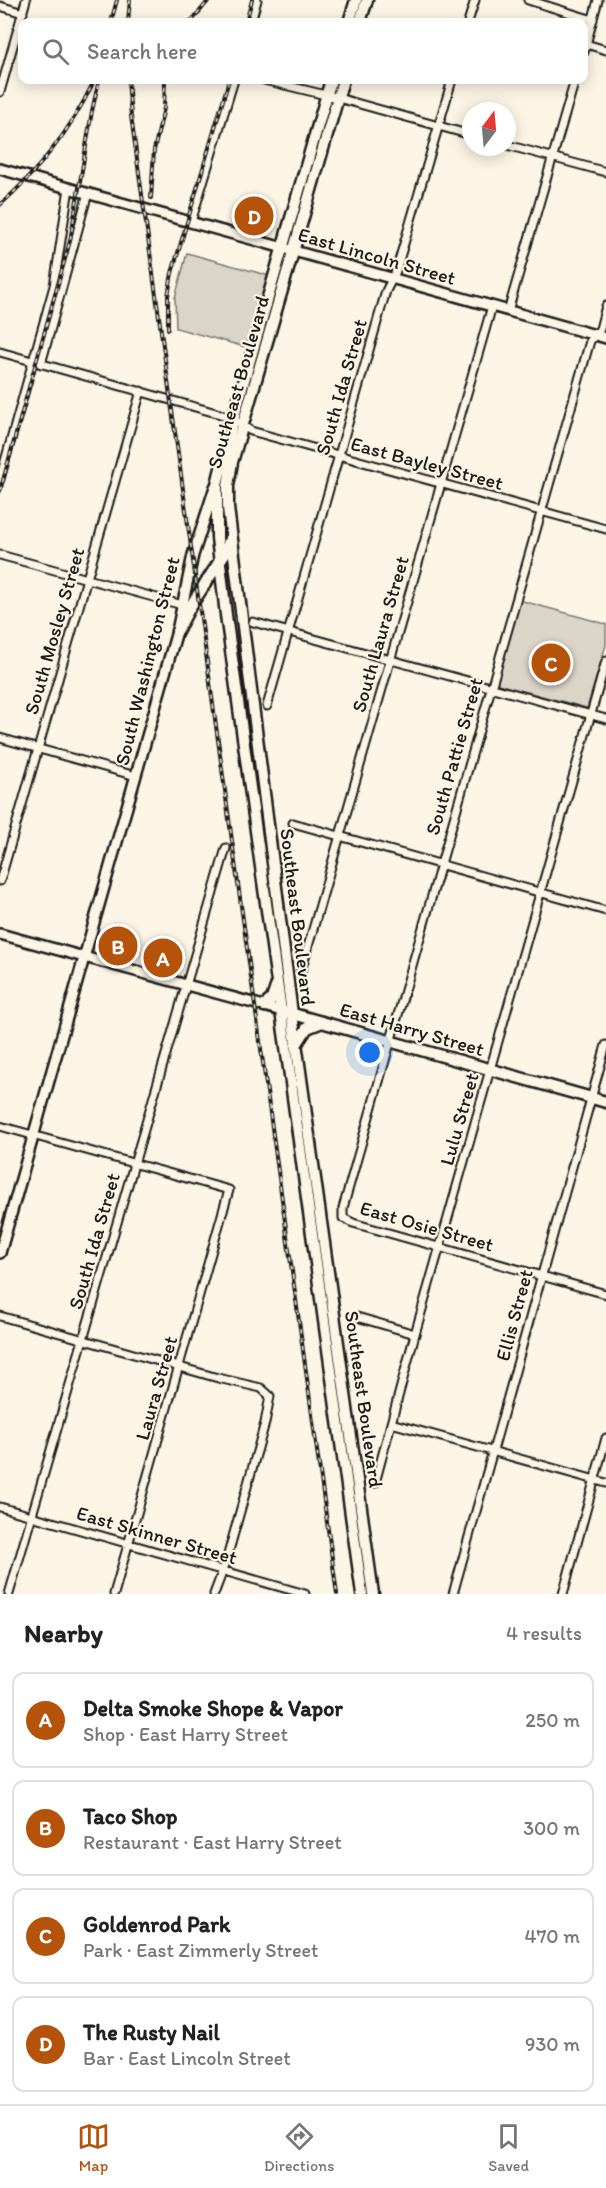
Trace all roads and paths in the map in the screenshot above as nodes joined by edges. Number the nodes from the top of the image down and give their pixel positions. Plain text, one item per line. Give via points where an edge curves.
1 (26, 0) edge
2 (257, 0) edge
3 (356, 0) edge
4 (367, 0) edge
5 (475, 0) edge
6 (528, 0) edge
7 (598, 0) edge
8 (0, 6) edge
9 (23, 13) junction
10 (22, 18) edge
11 (251, 18) edge
12 (350, 18) edge
13 (361, 18) edge
14 (469, 18) edge
15 (586, 18) edge
16 (588, 19) edge
17 (592, 20) junction
18 (18, 30) edge
19 (588, 36) edge
20 (588, 48) edge
21 (606, 50) edge
22 (233, 84) edge
23 (281, 84) edge
24 (330, 84) edge
25 (343, 84) edge
26 (451, 84) edge
27 (575, 84) edge
28 (0, 92) edge
29 (326, 95) junction
30 (338, 98) junction
31 (438, 126) junction
32 (462, 133) edge
33 (516, 147) edge
34 (553, 157) junction
35 (0, 169) edge
36 (606, 172) edge
37 (69, 188) junction
38 (88, 193) junction
39 (191, 222) junction
40 (282, 248) junction
41 (294, 251) junction
42 (392, 279) junction
43 (492, 306) junction
44 (606, 306) edge
45 (508, 311) junction
46 (595, 335) junction
47 (606, 338) edge
48 (0, 352) edge
49 (37, 363) junction
50 (141, 391) junction
51 (233, 420) junction
52 (243, 427) junction
53 (339, 456) junction
54 (0, 479) edge
55 (217, 484) junction
56 (440, 484) junction
57 (541, 511) junction
58 (606, 529) edge
59 (231, 534) junction
60 (0, 555) edge
61 (219, 564) junction
62 (86, 578) junction
63 (186, 606) junction
64 (253, 622) dead end
65 (177, 631) joint
66 (288, 632) junction
67 (390, 660) junction
68 (606, 662) edge
69 (490, 687) junction
70 (267, 706) dead end
71 (591, 715) junction
72 (606, 720) edge
73 (0, 738) edge
74 (38, 748) junction
75 (136, 776) junction
76 (293, 823) dead end
77 (338, 837) junction
78 (226, 848) dead end
79 (440, 865) junction
80 (0, 881) edge
81 (540, 893) junction
82 (606, 911) edge
83 (0, 934) edge
84 (84, 957) junction
85 (301, 971) dead end
86 (277, 981) junction
87 (186, 986) junction
88 (264, 1006) junction
89 (287, 1013) junction
90 (322, 1022) junction
91 (389, 1042) junction
92 (296, 1045) junction
93 (606, 1045) edge
94 (490, 1070) junction
95 (591, 1098) junction
96 (606, 1102) edge
97 (0, 1126) edge
98 (33, 1135) junction
99 (133, 1164) junction
100 (343, 1218) joint
101 (441, 1247) junction
102 (0, 1253) edge
103 (542, 1276) junction
104 (606, 1294) edge
105 (0, 1316) edge
106 (357, 1317) dead end
107 (415, 1334) junction
108 (83, 1340) junction
109 (180, 1367) junction
110 (391, 1423) junction
111 (606, 1438) edge
112 (492, 1451) junction
113 (594, 1480) junction
114 (375, 1483) dead end
115 (606, 1483) edge
116 (0, 1507) edge
117 (32, 1516) junction
118 (129, 1544) junction
119 (222, 1571) junction
120 (9, 1594) edge
121 (114, 1594) edge
122 (214, 1594) edge
123 (305, 1594) edge
124 (362, 1594) edge
125 (373, 1594) edge
126 (453, 1594) edge
127 (563, 1594) edge

1 - 9 street
2 - 11 street
3 - 12 main road
4 - 13 main road
5 - 14 street
6 - 15 street
7 - 17 street
8 - 9 street
9 - 10 street
16 - 17 street
17 - 19 street
18 - 28 street
20 - 21 street
22 - 39 street
23 - 29 street
24 - 29 main road, South Washington Street
25 - 30 main road
26 - 31 street, South Ida Street
27 - 34 street
29 - 30 street
29 - 40 main road, South Washington Street
30 - 31 street
30 - 41 main road
31 - 32 street
31 - 42 street, South Ida Street
33 - 34 street
34 - 36 street
34 - 45 street
35 - 37 street, East Lincoln Street
37 - 38 street, East Lincoln Street
37 - 49 street
38 - 39 street, East Lincoln Street
38 - 49 street
39 - 40 street, East Lincoln Street
40 - 41 street, East Lincoln Street
40 - 51 main road, South Washington Street
41 - 42 street, East Lincoln Street
41 - 52 main road, Southeast Boulevard
42 - 43 street, East Lincoln Street
42 - 53 street, South Ida Street
43 - 45 street, East Lincoln Street
43 - 56 street, South Laura Street
44 - 46 street, South Pattie Street
45 - 46 street, East Lincoln Street
46 - 47 street, East Lincoln Street
46 - 57 street, South Pattie Street via 590,341
48 - 49 street, East Bayley Street
49 - 50 street, East Bayley Street
49 - 54 street
50 - 51 street, East Bayley Street
50 - 62 street, South Mosley Street
51 - 52 street, East Bayley Street
51 - 55 main road, South Washington Street
52 - 53 street, East Bayley Street
52 - 59 main road, Southeast Boulevard via 228,486
53 - 56 street, East Bayley Street
53 - 66 street, South Ida Street
55 - 61 main road, Southeast Boulevard
55 - 63 street, South Washington Street via 193,555
56 - 57 street, East Bayley Street
56 - 67 street, South Laura Street
57 - 58 street, East Bayley Street
57 - 69 street, South Pattie Street
59 - 61 main road
59 - 89 main road, Southeast Boulevard
60 - 62 street
61 - 63 main road
61 - 86 main road, Southeast Boulevard
62 - 63 street
62 - 74 street, South Mosley Street
63 - 65 main road
64 - 66 street
65 - 75 street, South Washington Street
66 - 67 street
66 - 70 street, South Ida Street
67 - 69 street
67 - 77 street, South Laura Street
68 - 71 street, Lulu Street
69 - 71 street
69 - 79 street, South Pattie Street
71 - 72 street
71 - 81 street, Lulu Street
73 - 74 street
74 - 75 street
74 - 80 street, South Mosley Street
75 - 84 street, South Washington Street
76 - 77 street
77 - 79 street
77 - 85 street, South Laura Street
78 - 87 street, South Ida Street
79 - 81 street
79 - 91 street, South Pattie Street
81 - 82 street
81 - 94 street, Lulu Street
83 - 84 street, East Harry Street
84 - 87 street, East Harry Street
84 - 98 street, South Washington Street
86 - 88 main road via 275,994
86 - 89 main road, Southeast Boulevard
87 - 88 street, East Harry Street
87 - 99 street, South Ida Street
88 - 89 street, East Harry Street
89 - 90 main road, East Harry Street
89 - 92 main road, Southeast Boulevard
89 - 124 main road, Southeast Boulevard
90 - 91 main road, East Harry Street
90 - 92 main road via 307,1028
91 - 94 main road, East Harry Street
91 - 100 street, South Pattie Street
92 - 125 main road, Southeast Boulevard
93 - 95 street, Ellis Street
94 - 95 main road, East Harry Street
94 - 101 street, Lulu Street
95 - 96 main road, East Harry Street
95 - 103 street, Ellis Street
97 - 98 street
98 - 99 street
98 - 102 street, South Washington Street
99 - 108 street, South Ida Street
99 - 109 street, Laura Street via 229,1190
100 - 101 street, East Osie Street
101 - 103 street, East Osie Street
101 - 107 street, Lulu Street
103 - 104 street, East Osie Street
103 - 112 street, Ellis Street
105 - 108 street
106 - 107 street
107 - 110 street, Lulu Street
108 - 109 street
108 - 117 street, South Ida Street
109 - 118 street, Laura Street
109 - 119 street via 261,1388 270,1396
110 - 112 street
110 - 114 street, Lulu Street
111 - 113 street
112 - 113 street
112 - 126 street, Ellis Street
113 - 115 street
113 - 127 street
116 - 117 street, East Skinner Street
117 - 118 street, East Skinner Street
117 - 120 street, South Ida Street
118 - 119 street, East Skinner Street
118 - 121 street, Laura Street
119 - 122 street
119 - 123 street, East Skinner Street

